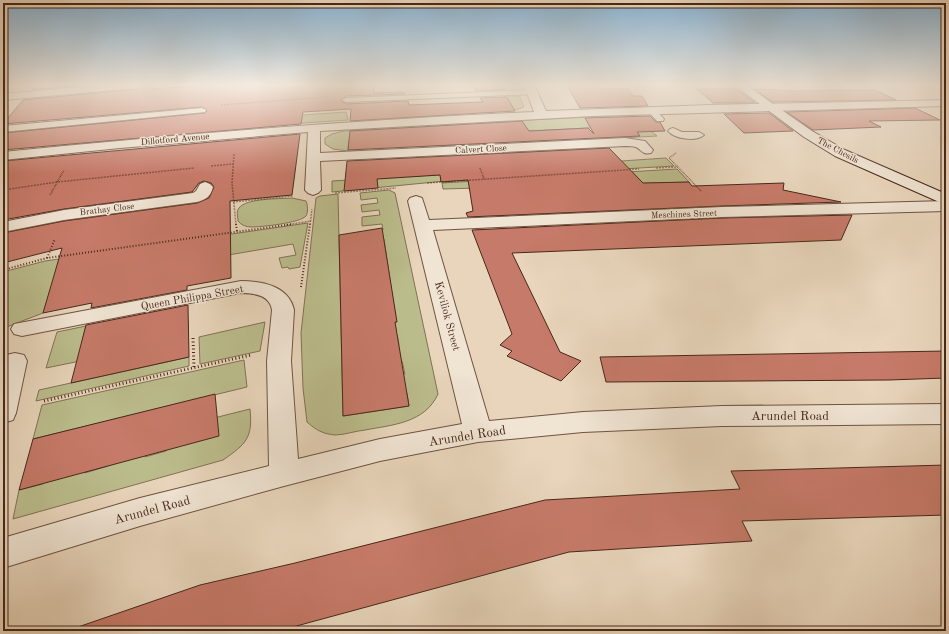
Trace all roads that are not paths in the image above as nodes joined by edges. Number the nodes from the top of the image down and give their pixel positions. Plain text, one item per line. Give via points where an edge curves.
1 (154, 115) edge
2 (531, 115) edge
3 (656, 115) edge
4 (780, 115) edge
5 (660, 119) dead end
6 (314, 128) junction
7 (3, 129) edge
8 (673, 131) dead end
9 (699, 135) dead end
10 (646, 150) dead end
11 (3, 156) edge
12 (313, 157) junction
13 (205, 187) dead end
14 (313, 190) dead end
15 (419, 192) road end
16 (946, 200) edge
17 (946, 206) edge
18 (423, 225) junction
19 (3, 227) edge
20 (22, 329) dead end
21 (15, 361) dead end
22 (3, 413) edge
23 (946, 414) edge
24 (478, 432) junction
25 (284, 474) junction
26 (3, 553) edge

1 - 7 lane
2 - 6 street, Dillotford Avenue
3 - 5 lane
4 - 16 street, The Chesils via 840,153
6 - 11 street, Dillotford Avenue
6 - 12 street
8 - 9 lane via 684,136
10 - 12 street, Calvert Close via 640,144 625,142
12 - 14 street
13 - 19 street, Brathay Close via 203,194 197,197 38,219
15 - 18 street, Keviliok Street
17 - 18 street, Meschines Street via 722,212
18 - 24 street, Keviliok Street
20 - 25 street, Queen Philippa Street via 241,287 258,288 274,294 282,304 279,361
21 - 22 street
23 - 24 street, Arundel Road via 722,416 583,422
24 - 25 street, Arundel Road via 380,450
25 - 26 street, Arundel Road via 140,512

